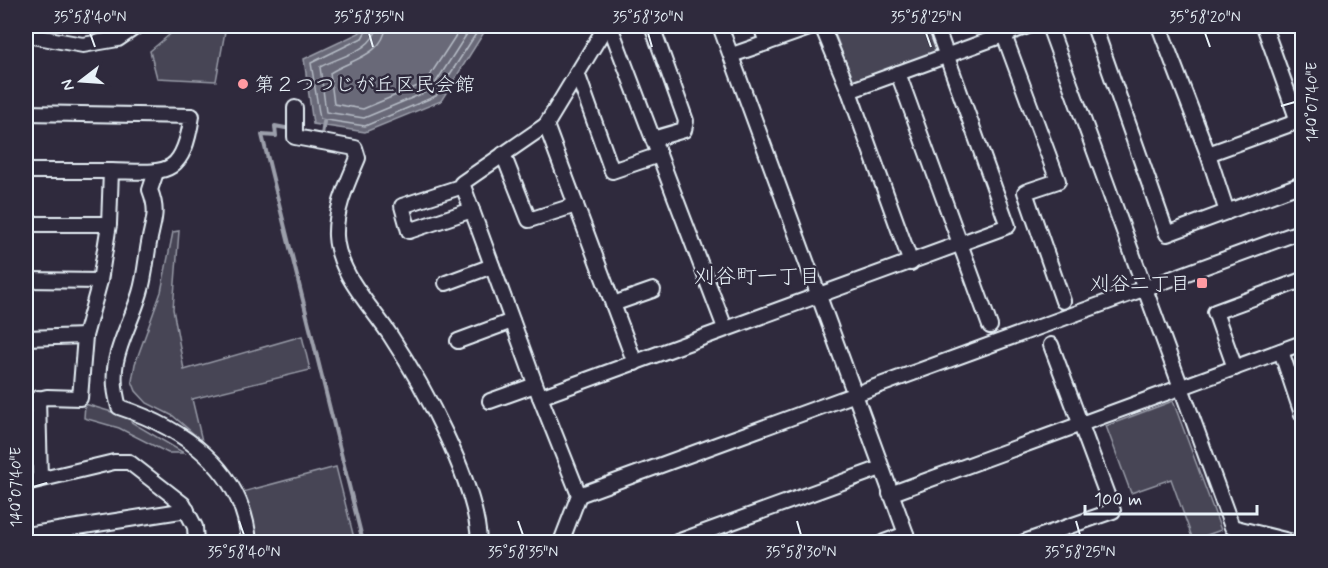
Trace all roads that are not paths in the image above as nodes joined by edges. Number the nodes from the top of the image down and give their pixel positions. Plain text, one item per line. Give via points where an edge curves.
1 (137, 26) edge
2 (608, 26) edge
3 (652, 26) edge
4 (720, 26) edge
5 (761, 26) edge
6 (815, 26) edge
7 (822, 26) edge
8 (936, 26) edge
9 (1028, 26) edge
10 (1049, 26) edge
11 (1094, 26) edge
12 (1159, 26) edge
13 (1264, 26) edge
14 (1004, 34) junction
15 (26, 35) edge
16 (767, 43) junction
17 (732, 55) junction
18 (947, 56) junction
19 (577, 74) junction
20 (898, 74) junction
21 (849, 91) junction
22 (295, 108) dead end
23 (26, 113) edge
24 (1300, 121) edge
25 (546, 125) junction
26 (653, 140) junction
27 (503, 154) junction
28 (1208, 154) junction
29 (659, 155) junction
30 (26, 171) edge
31 (111, 171) junction
32 (156, 172) junction
33 (1302, 184) edge
34 (463, 186) junction
35 (576, 205) junction
36 (472, 210) junction
37 (1227, 212) junction
38 (26, 224) edge
39 (109, 224) junction
40 (1302, 231) edge
41 (960, 244) junction
42 (911, 262) junction
43 (492, 266) junction
44 (26, 280) edge
45 (1302, 280) edge
46 (100, 281) junction
47 (446, 282) dead end
48 (1145, 288) junction
49 (653, 290) dead end
50 (819, 297) junction
51 (1063, 301) dead end
52 (613, 304) junction
53 (512, 321) junction
54 (990, 326) dead end
55 (725, 328) junction
56 (85, 336) junction
57 (26, 338) edge
58 (458, 341) dead end
59 (1302, 343) edge
60 (1051, 345) dead end
61 (1281, 351) junction
62 (635, 363) junction
63 (1235, 368) junction
64 (1181, 388) junction
65 (537, 391) junction
66 (853, 396) junction
67 (32, 400) edge
68 (490, 401) dead end
69 (1302, 414) edge
70 (1082, 424) junction
71 (881, 468) junction
72 (40, 480) junction
73 (26, 483) edge
74 (890, 494) junction
75 (579, 495) junction
76 (187, 510) junction
77 (26, 535) edge
78 (907, 538) edge
79 (196, 543) edge
80 (249, 543) edge
81 (479, 543) edge
82 (561, 543) edge
83 (677, 543) edge
84 (884, 543) edge
85 (1024, 543) edge
86 (1293, 543) edge

1 - 15 street via 118,39 83,45
2 - 19 street
2 - 26 street
3 - 26 street via 686,121 684,130
4 - 17 street
5 - 16 street
6 - 16 street
7 - 21 street
8 - 18 street
9 - 14 street
10 - 48 street
11 - 37 street via 1167,234
12 - 28 street
13 - 24 street
14 - 18 street
14 - 51 street via 1058,181 1025,192
16 - 17 street
17 - 50 street
18 - 20 street
18 - 41 street via 1008,226
19 - 25 street
19 - 29 street via 612,171
20 - 21 street
20 - 41 street
21 - 42 street
22 - 81 street via 296,137 354,148 358,158 337,216 336,238 344,266 391,336 440,425 474,508
23 - 32 street via 192,116 190,132 175,165
24 - 28 street
25 - 27 street
25 - 35 street
26 - 29 street
27 - 34 street
27 - 35 street via 528,220
28 - 37 street
29 - 55 street
30 - 31 street
31 - 32 street
31 - 39 street
32 - 80 street via 150,190 156,206 155,219 141,291 114,364 114,390 119,407 171,427 212,459 244,512
33 - 37 street
34 - 36 street
34 - 36 street via 402,206 409,231
35 - 52 street
36 - 43 street
38 - 39 street
39 - 46 street
40 - 48 street
41 - 42 street
41 - 54 street
42 - 50 street
43 - 47 street
43 - 53 street
44 - 46 street
45 - 63 street via 1215,312
46 - 56 street
48 - 64 street
48 - 66 street
49 - 52 street
50 - 55 street
50 - 66 street
52 - 62 street
53 - 58 street
53 - 65 street
55 - 62 street
56 - 57 street
56 - 67 street via 80,398
59 - 61 street
60 - 70 street
61 - 63 street
61 - 69 street
62 - 65 street
63 - 64 street
64 - 70 street
64 - 86 street via 1232,527
65 - 68 street
65 - 75 street
66 - 71 street
66 - 75 street
67 - 72 street
70 - 74 street
70 - 85 street via 1113,511
71 - 74 street
71 - 83 street
72 - 73 street
72 - 76 street via 129,462
74 - 78 street
75 - 82 street
76 - 77 street
76 - 79 street via 195,527
78 - 84 street

